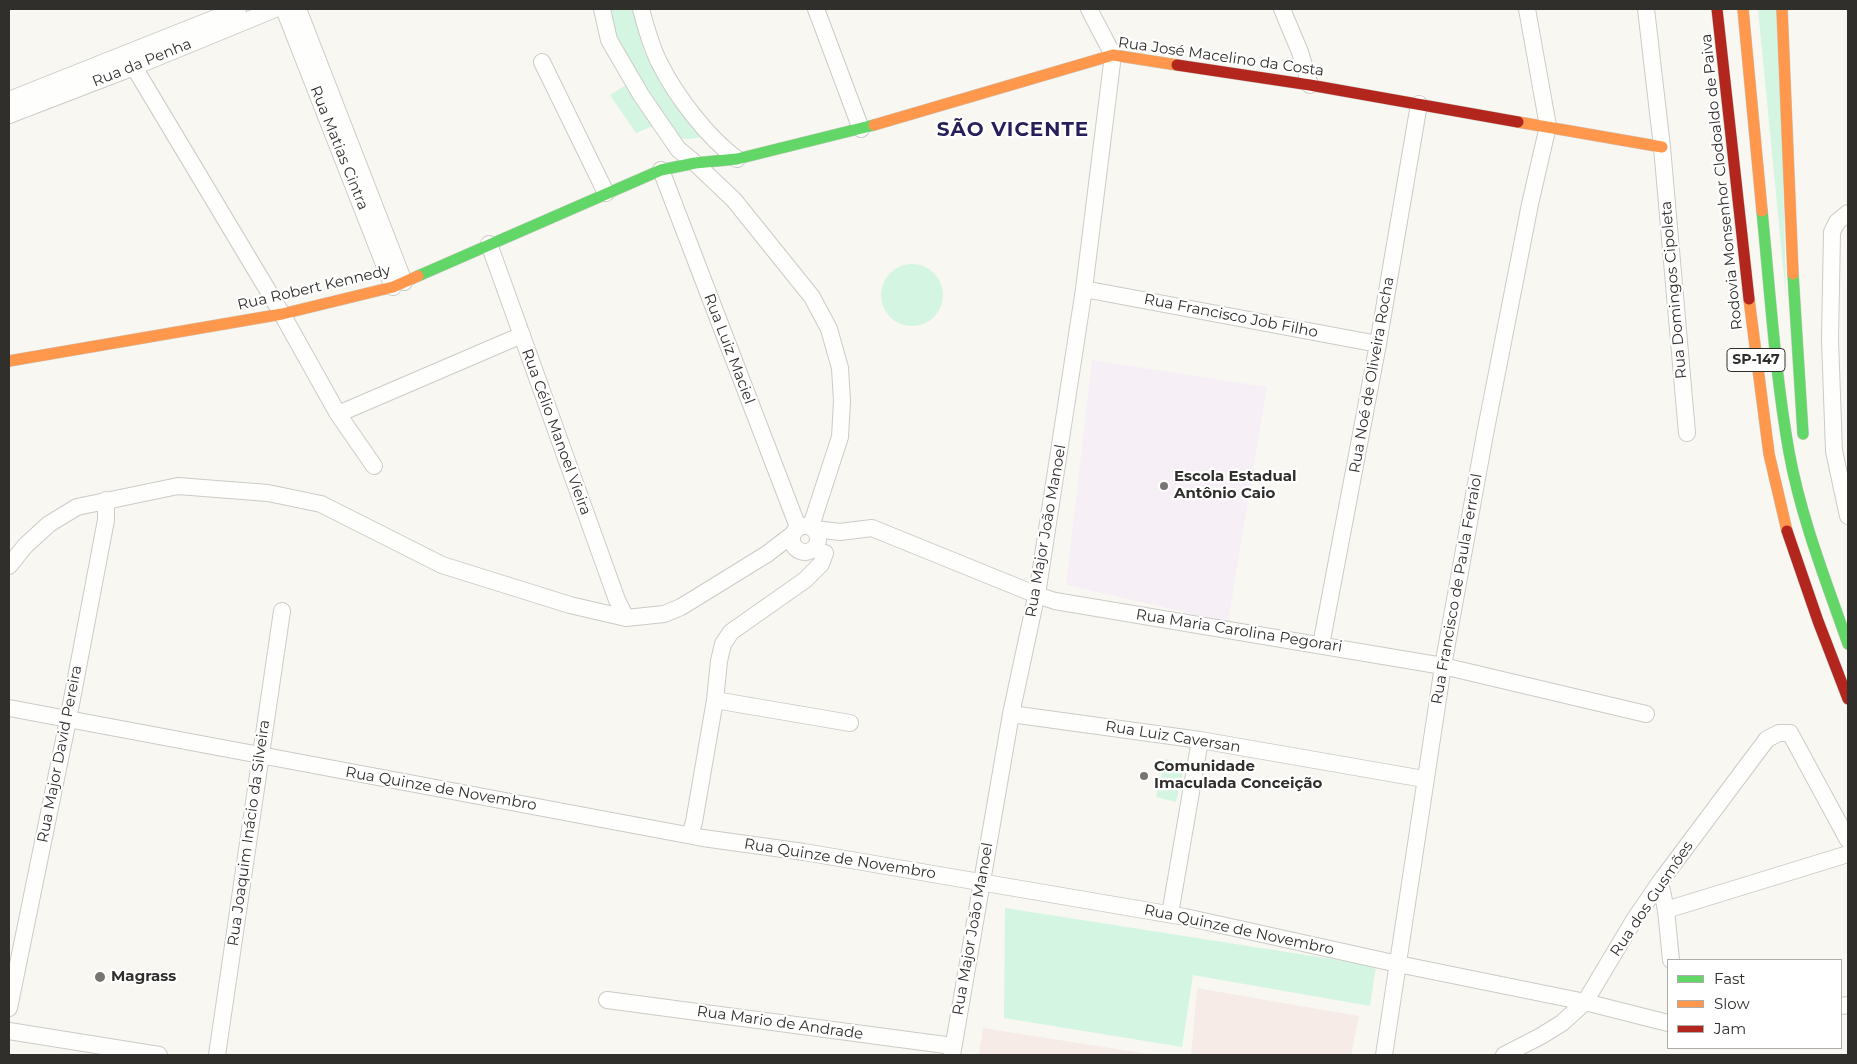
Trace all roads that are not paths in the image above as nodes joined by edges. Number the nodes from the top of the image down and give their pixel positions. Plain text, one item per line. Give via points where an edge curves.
1 (238, 9) edge
2 (275, 9) edge
3 (284, 9) edge
4 (298, 9) edge
5 (602, 9) edge
6 (641, 9) edge
7 (816, 9) edge
8 (1089, 9) edge
9 (1282, 9) edge
10 (1527, 9) edge
11 (1646, 9) edge
12 (1717, 9) edge
13 (1743, 9) edge
14 (1782, 9) edge
15 (1113, 54) junction
16 (131, 60) junction
17 (542, 62) dead end
18 (1310, 85) junction
19 (9, 100) edge
20 (1419, 104) junction
21 (9, 115) edge
22 (1548, 126) junction
23 (862, 129) junction
24 (1662, 147) junction
25 (737, 159) junction
26 (695, 163) junction
27 (660, 170) junction
28 (606, 193) junction
29 (1848, 213) edge
30 (488, 244) junction
31 (399, 285) junction
32 (1084, 289) junction
33 (282, 314) junction
34 (522, 335) junction
35 (1378, 344) junction
36 (9, 361) edge
37 (338, 414) junction
38 (1687, 433) dead end
39 (1804, 444) dead end
40 (374, 466) dead end
41 (106, 500) junction
42 (1815, 513) dead end
43 (1848, 516) edge
44 (804, 529) junction
45 (840, 532) junction
46 (810, 552) junction
47 (766, 554) junction
48 (9, 566) edge
49 (805, 580) junction
50 (1037, 595) junction
51 (282, 611) dead end
52 (626, 618) junction
53 (1840, 622) junction
54 (1848, 644) edge
55 (1321, 645) junction
56 (1442, 666) junction
57 (1848, 699) edge
58 (715, 700) junction
59 (9, 708) edge
60 (1011, 714) junction
61 (1646, 714) dead end
62 (68, 720) junction
63 (850, 723) dead end
64 (1200, 740) junction
65 (260, 756) junction
66 (1424, 779) junction
67 (690, 835) junction
68 (1848, 840) edge
69 (1848, 854) edge
70 (981, 882) junction
71 (1660, 882) junction
72 (1666, 910) junction
73 (1170, 914) junction
74 (1671, 959) edge
75 (1398, 964) junction
76 (607, 1000) dead end
77 (1585, 1002) junction
78 (9, 1008) edge
79 (1667, 1023) edge
80 (9, 1031) edge
81 (952, 1051) edge
82 (159, 1055) edge
83 (217, 1055) edge
84 (1384, 1055) edge
85 (1504, 1055) edge

1 - 16 street, Rua da Penha
2 - 16 street, Rua da Penha
3 - 31 street, Rua Matias Cintra
4 - 31 street, Rua Matias Cintra
5 - 26 street via 609,40 633,82 678,149
6 - 25 street via 660,64 678,93 720,146
7 - 23 street
8 - 15 street
9 - 18 street
10 - 22 street
11 - 24 street, Rua Domingos Cipoleta
12 - 57 main road, Rodovia Monsenhor Clodoaldo de Paiva / SP-147 via 1768,454 1788,534
13 - 53 main road, SP-147 via 1776,353 1789,452 1808,529
14 - 39 main road via 1792,262
15 - 18 main road, Rua José Macelino da Costa
15 - 23 main road, Rua José Macelino da Costa
15 - 32 street, Rua Major João Manoel
16 - 19 street, Rua da Penha
16 - 21 street, Rua da Penha
16 - 33 street
17 - 28 street
18 - 20 main road, Rua José Macelino da Costa
20 - 22 main road, Rua José Macelino da Costa
20 - 35 street, Rua Noé de Oliveira Rocha
22 - 24 main road, Rua José Macelino da Costa
22 - 56 street, Rua Francisco de Paula Ferraiol via 1518,262
23 - 25 main road, Rua José Macelino da Costa
24 - 38 street, Rua Domingos Cipoleta
25 - 26 main road, Rua José Macelino da Costa
26 - 27 main road, Rua Robert Kennedy
26 - 44 street via 734,200 806,289 829,329 840,368 840,437
27 - 28 main road, Rua Robert Kennedy
27 - 44 street, Rua Luiz Maciel
28 - 30 main road, Rua Robert Kennedy
29 - 43 street via 1837,222 1832,232 1830,340 1834,451
30 - 31 main road, Rua Robert Kennedy
30 - 34 street, Rua Célio Manoel Vieira
31 - 33 main road, Rua Robert Kennedy
32 - 35 street, Rua Francisco Job Filho
32 - 50 street, Rua Major João Manoel
33 - 36 main road, Rua Robert Kennedy
33 - 37 street
34 - 37 street
34 - 52 street, Rua Célio Manoel Vieira
35 - 55 street, Rua Noé de Oliveira Rocha
37 - 40 street
41 - 48 street via 77,507 49,524
41 - 52 street via 178,486 268,493 321,504 442,565 570,605
41 - 62 street, Rua Major David Pereira via 106,520
42 - 53 main road
44 - 45 street, Rua Maria Carolina Pegorari
44 - 46 street via 819,537 817,546
44 - 46 street via 792,538 794,546
44 - 47 street
45 - 46 street via 834,545
45 - 50 street, Rua Maria Carolina Pegorari via 872,528
46 - 47 street
46 - 49 street
46 - 49 street via 821,564
47 - 52 street via 681,607 664,614
49 - 58 street via 731,632 723,644
50 - 55 street, Rua Maria Carolina Pegorari via 1055,601
50 - 60 street, Rua Major João Manoel
51 - 65 street, Rua Joaquim Inácio da Silveira
53 - 54 main road, SP-147
55 - 56 street, Rua Maria Carolina Pegorari
56 - 61 street, Rua Maria Carolina Pegorari
56 - 66 street, Rua Francisco de Paula Ferraiol
58 - 63 street
58 - 67 street
59 - 62 street, Rua Quinze de Novembro
60 - 64 street, Rua Luiz Caversan
60 - 70 street, Rua Major João Manoel
62 - 65 street, Rua Quinze de Novembro
62 - 78 street, Rua Major David Pereira
64 - 66 street, Rua Luiz Caversan
64 - 73 street
65 - 67 street, Rua Quinze de Novembro
65 - 83 street, Rua Joaquim Inácio da Silveira
66 - 75 street, Rua Francisco de Paula Ferraiol
67 - 70 street, Rua Quinze de Novembro
68 - 71 street, Rua dos Gusmões via 1790,733 1779,733 1767,739
69 - 72 street
70 - 73 street, Rua Quinze de Novembro
70 - 81 street, Rua Major João Manoel
71 - 72 street
71 - 77 street, Rua dos Gusmões
72 - 74 street
73 - 75 street, Rua Quinze de Novembro
75 - 77 street, Rua Quinze de Novembro
75 - 84 street, Rua Francisco de Paula Ferraiol
76 - 81 street, Rua Mario de Andrade
77 - 79 street, Rua Quinze de Novembro
77 - 85 street, Rua dos Gusmões via 1562,1023
80 - 82 street

